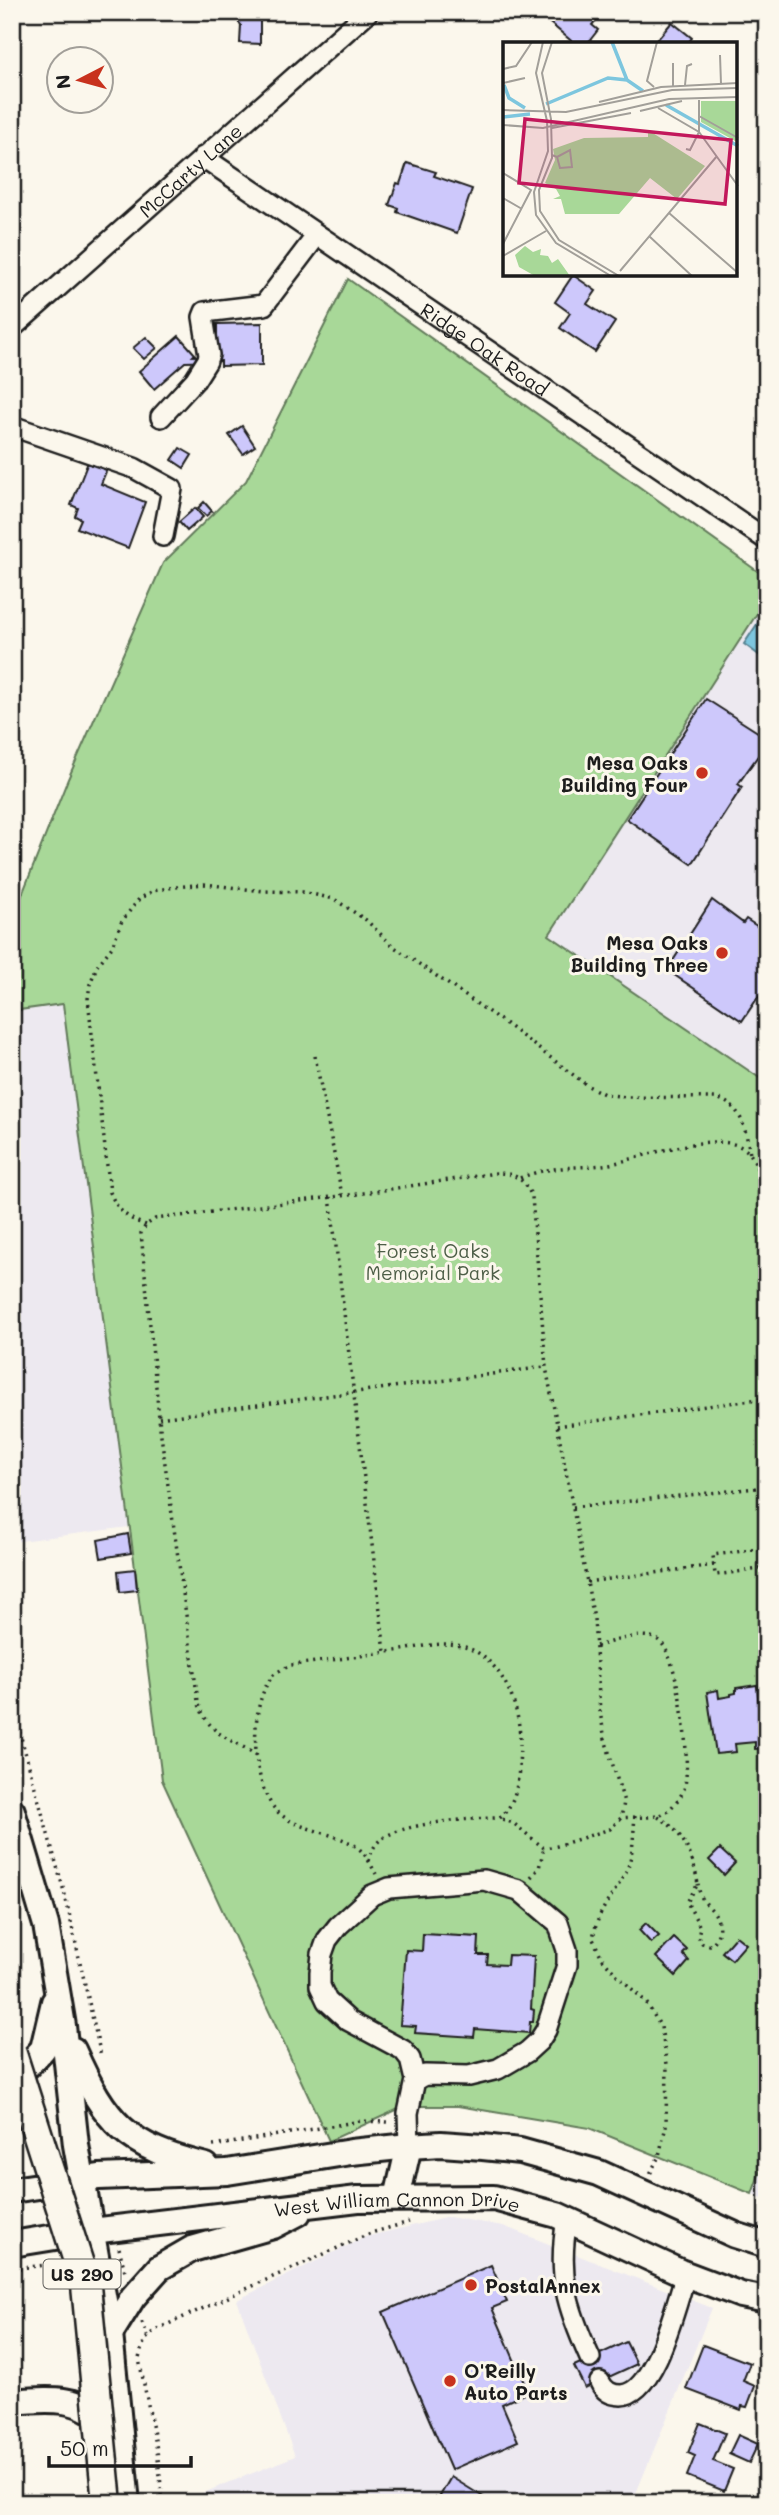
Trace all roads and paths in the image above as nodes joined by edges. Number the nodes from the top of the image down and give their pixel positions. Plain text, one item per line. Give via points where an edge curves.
1 (368, 12) edge
2 (203, 157) junction
3 (317, 235) junction
4 (12, 328) edge
5 (161, 417) dead end
6 (12, 426) edge
7 (163, 536) dead end
8 (767, 540) edge
9 (315, 1056) dead end
10 (751, 1154) junction
11 (520, 1178) junction
12 (342, 1195) junction
13 (330, 1197) junction
14 (146, 1225) junction
15 (767, 1243) edge
16 (546, 1367) junction
17 (354, 1392) junction
18 (767, 1398) edge
19 (159, 1418) junction
20 (557, 1426) junction
21 (767, 1487) edge
22 (573, 1507) junction
23 (767, 1548) edge
24 (714, 1565) junction
25 (767, 1568) edge
26 (587, 1582) junction
27 (596, 1646) junction
28 (385, 1652) junction
29 (12, 1705) edge
30 (257, 1755) junction
31 (12, 1811) edge
32 (635, 1816) junction
33 (656, 1816) junction
34 (499, 1818) junction
35 (621, 1818) junction
36 (544, 1848) junction
37 (698, 1884) junction
38 (519, 1890) junction
39 (57, 1991) junction
40 (63, 2026) junction
41 (12, 2054) edge
42 (106, 2066) dead end
43 (415, 2080) junction
44 (12, 2082) edge
45 (409, 2135) junction
46 (211, 2146) dead end
47 (228, 2172) junction
48 (649, 2176) dead end
49 (82, 2178) junction
50 (12, 2190) edge
51 (397, 2198) junction
52 (318, 2203) junction
53 (567, 2219) junction
54 (415, 2220) dead end
55 (92, 2231) junction
56 (12, 2244) edge
57 (767, 2245) edge
58 (692, 2277) junction
59 (767, 2283) edge
60 (767, 2300) edge
61 (110, 2334) junction
62 (590, 2358) dead end
63 (600, 2382) dead end
64 (12, 2402) edge
65 (122, 2459) junction
66 (107, 2503) edge
67 (127, 2503) edge
68 (163, 2503) edge

1 - 2 street, McCarty Lane
2 - 3 street, Ridge Oak Road
2 - 4 street, McCarty Lane
3 - 5 street via 264,305 205,312 208,358
3 - 8 street, Ridge Oak Road
6 - 7 street via 134,468 172,489
9 - 12 path
10 - 11 path via 742,1147 712,1143 659,1150 618,1162 541,1170
10 - 14 path via 737,1110 728,1101 626,1097 587,1086 334,899 204,884 168,888 139,900 121,923 112,947 97,966 88,999 110,1192 115,1206
10 - 15 path via 761,1183
11 - 12 path via 496,1173
11 - 16 path via 532,1197
12 - 13 path
13 - 14 path via 155,1219
13 - 17 path
14 - 19 path via 141,1233
16 - 17 path
16 - 20 path
17 - 19 path
17 - 28 path
18 - 20 path
19 - 30 path via 198,1702 215,1732
20 - 22 path
21 - 22 path
22 - 26 path
23 - 24 path via 713,1555
24 - 25 path via 715,1576
24 - 26 path
26 - 27 path
27 - 33 path via 647,1636 666,1645 677,1679 687,1770 684,1789 674,1804
27 - 35 path via 600,1712 624,1802
28 - 30 path via 291,1665 273,1675 258,1709
28 - 34 path via 461,1646 477,1651 501,1677 511,1693 520,1735 515,1790 508,1812
29 - 42 path
30 - 34 path via 275,1809 287,1819 357,1847 369,1861 380,1839 404,1829
31 - 39 main road via 46,1925
32 - 33 path
32 - 35 path
32 - 48 path via 630,1862 598,1916 593,1939 615,1974 646,2002 661,2027 667,2064 666,2126
33 - 37 path via 689,1848
34 - 36 path via 524,1830
35 - 36 path via 596,1835
36 - 38 path via 539,1868
37 - 37 path via 687,1902 700,1927 698,1936 710,1945 716,1942 718,1923
38 - 43 street via 558,1923 567,1950 567,1965 546,2030 527,2052 498,2069 468,2076 425,2075
38 - 43 street via 484,1880 388,1888 372,1895 327,1940 320,1972 327,2001 349,2021 403,2050
39 - 40 main road
39 - 44 main road via 43,2049
40 - 47 main road via 89,2087 118,2126 142,2145
40 - 49 main road
41 - 66 highway, US 290, bridge via 86,2286
43 - 45 street
45 - 46 path via 361,2121
45 - 47 main road via 351,2152
45 - 51 main road
45 - 57 main road via 440,2144 520,2151 599,2172 735,2235
47 - 49 main road
49 - 50 main road
49 - 55 main road
51 - 52 main road, West William Cannon Drive
51 - 53 main road, West William Cannon Drive via 495,2198
52 - 55 main road, West William Cannon Drive
52 - 61 main road via 273,2226 192,2249 159,2268 133,2297
53 - 58 main road, West William Cannon Drive
53 - 62 street via 562,2273 567,2301
54 - 68 path via 371,2233 147,2336 139,2359
55 - 56 main road, West William Cannon Drive
55 - 61 main road
58 - 59 main road
58 - 60 main road, West William Cannon Drive
58 - 63 street via 655,2363 639,2388 617,2395 607,2392
61 - 65 main road
64 - 65 main road via 45,2399 83,2405 101,2418
65 - 67 main road

